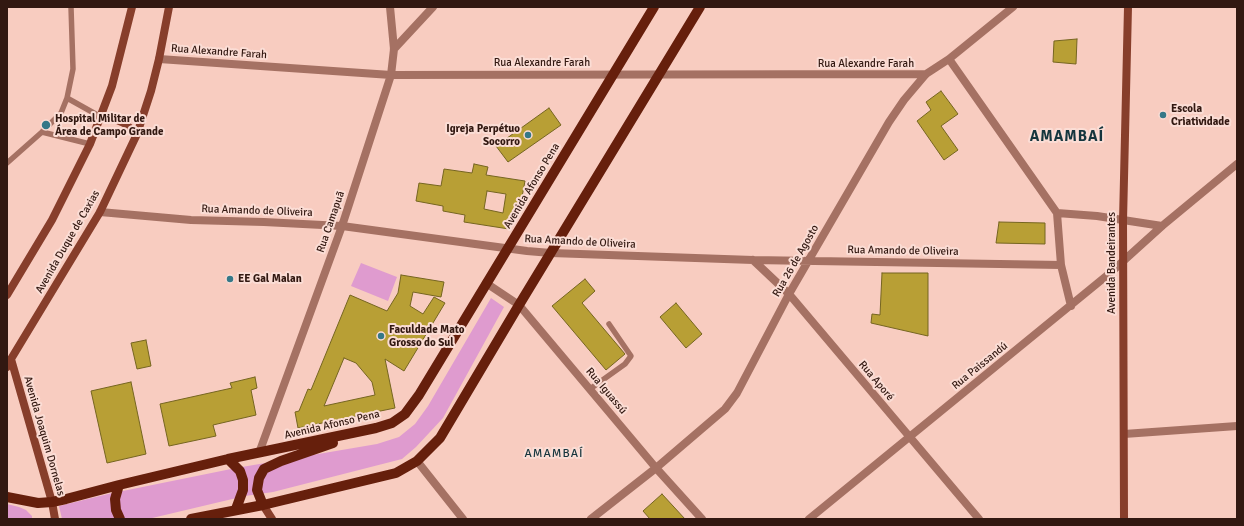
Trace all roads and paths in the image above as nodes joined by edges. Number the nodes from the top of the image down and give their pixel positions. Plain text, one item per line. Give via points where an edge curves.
1 (71, 7) edge
2 (132, 7) edge
3 (169, 7) edge
4 (390, 7) edge
5 (433, 7) edge
6 (654, 7) edge
7 (700, 7) edge
8 (1013, 7) edge
9 (1128, 7) edge
10 (394, 49) junction
11 (159, 59) junction
12 (949, 59) junction
13 (613, 74) junction
14 (926, 74) junction
15 (391, 75) junction
16 (658, 75) junction
17 (66, 98) junction
18 (101, 117) junction
19 (42, 132) junction
20 (136, 134) junction
21 (90, 144) junction
22 (7, 163) edge
23 (1237, 164) edge
24 (100, 212) junction
25 (1057, 213) junction
26 (1122, 221) junction
27 (342, 226) junction
28 (1162, 226) junction
29 (509, 248) junction
30 (551, 253) junction
31 (753, 260) junction
32 (809, 260) junction
33 (1123, 260) junction
34 (1061, 265) junction
35 (486, 284) junction
36 (789, 294) junction
37 (7, 295) edge
38 (519, 305) junction
39 (1071, 306) junction
40 (610, 324) dead end
41 (11, 359) junction
42 (7, 367) edge
43 (590, 389) junction
44 (1237, 426) edge
45 (376, 428) junction
46 (1124, 434) junction
47 (909, 438) junction
48 (259, 453) junction
49 (228, 460) junction
50 (417, 461) junction
51 (656, 468) junction
52 (119, 485) junction
53 (7, 497) edge
54 (52, 502) junction
55 (263, 505) junction
56 (237, 514) edge
57 (208, 517) edge
58 (55, 519) edge
59 (120, 519) edge
60 (191, 519) edge
61 (272, 519) edge
62 (463, 519) edge
63 (591, 519) edge
64 (702, 519) edge
65 (809, 519) edge
66 (979, 519) edge
67 (1124, 519) edge

1 - 17 lane via 73,70
2 - 18 main road via 112,86
3 - 11 main road, Avenida Duque de Caxias
4 - 10 street, Rua Camapuã
5 - 10 street
6 - 13 main road, Avenida Afonso Pena
7 - 16 main road
8 - 12 street, Rua 26 de Agosto
9 - 26 main road, Avenida Bandeirantes
10 - 15 street, Rua Camapuã
11 - 15 street, Rua Alexandre Farah
11 - 20 main road, Avenida Duque de Caxias
12 - 14 street, Rua 26 de Agosto
12 - 25 street
13 - 15 street, Rua Alexandre Farah
13 - 16 street, Rua Alexandre Farah
13 - 29 main road, Avenida Afonso Pena
14 - 16 street, Rua Alexandre Farah
14 - 32 street, Rua 26 de Agosto via 889,122
15 - 27 street, Rua Camapuã
16 - 30 main road
17 - 18 lane
17 - 19 lane via 60,113
18 - 20 main road via 124,123
18 - 21 main road
19 - 21 lane
19 - 22 lane
20 - 24 main road, Avenida Duque de Caxias
21 - 37 main road via 52,220
23 - 28 street, Rua Paissandú
24 - 27 street, Rua Amando de Oliveira via 191,220
24 - 41 main road, Avenida Duque de Caxias
25 - 26 street
25 - 34 street
26 - 28 street
26 - 33 main road, Avenida Bandeirantes
27 - 29 street, Rua Amando de Oliveira
27 - 48 street, Rua Camapuã
28 - 33 street, Rua Paissandú
29 - 30 street, Rua Amando de Oliveira
29 - 35 main road, Avenida Afonso Pena
30 - 31 street, Rua Amando de Oliveira
30 - 38 main road
31 - 32 street, Rua Amando de Oliveira
31 - 36 street, Rua Aporé
32 - 34 street, Rua Amando de Oliveira
32 - 36 street, Rua 26 de Agosto
33 - 39 street, Rua Paissandú
33 - 46 main road, Avenida Bandeirantes
34 - 39 street
35 - 38 street, Rua Iguassú
35 - 45 main road, Avenida Afonso Pena via 405,414 392,423
36 - 47 street, Rua Aporé
36 - 51 street, Rua 26 de Agosto via 737,393 725,409
38 - 43 street, Rua Iguassú
38 - 50 main road via 440,438
39 - 47 street, Rua Paissandú
40 - 43 lane via 631,356 625,364
41 - 42 main road, Avenida Duque de Caxias
41 - 54 main road, Avenida Joaquim Dornelas
43 - 51 street, Rua Iguassú
44 - 46 street
45 - 48 main road, Avenida Afonso Pena
45 - 55 main road via 264,469 257,490
46 - 67 main road, Avenida Bandeirantes
47 - 65 street, Rua Paissandú
47 - 66 street, Rua Aporé
48 - 49 main road, Avenida Afonso Pena
49 - 52 main road, Avenida Afonso Pena
49 - 56 main road via 240,471 243,480
50 - 55 main road via 396,473
50 - 62 street
51 - 63 street, Rua 26 de Agosto
51 - 64 street, Rua Iguassú
52 - 54 main road, Avenida Afonso Pena
52 - 59 main road via 115,499
53 - 54 main road, Avenida Afonso Pena via 38,503
54 - 58 main road, Avenida Joaquim Dornelas
55 - 56 main road
55 - 61 main road
56 - 57 main road
57 - 60 main road

